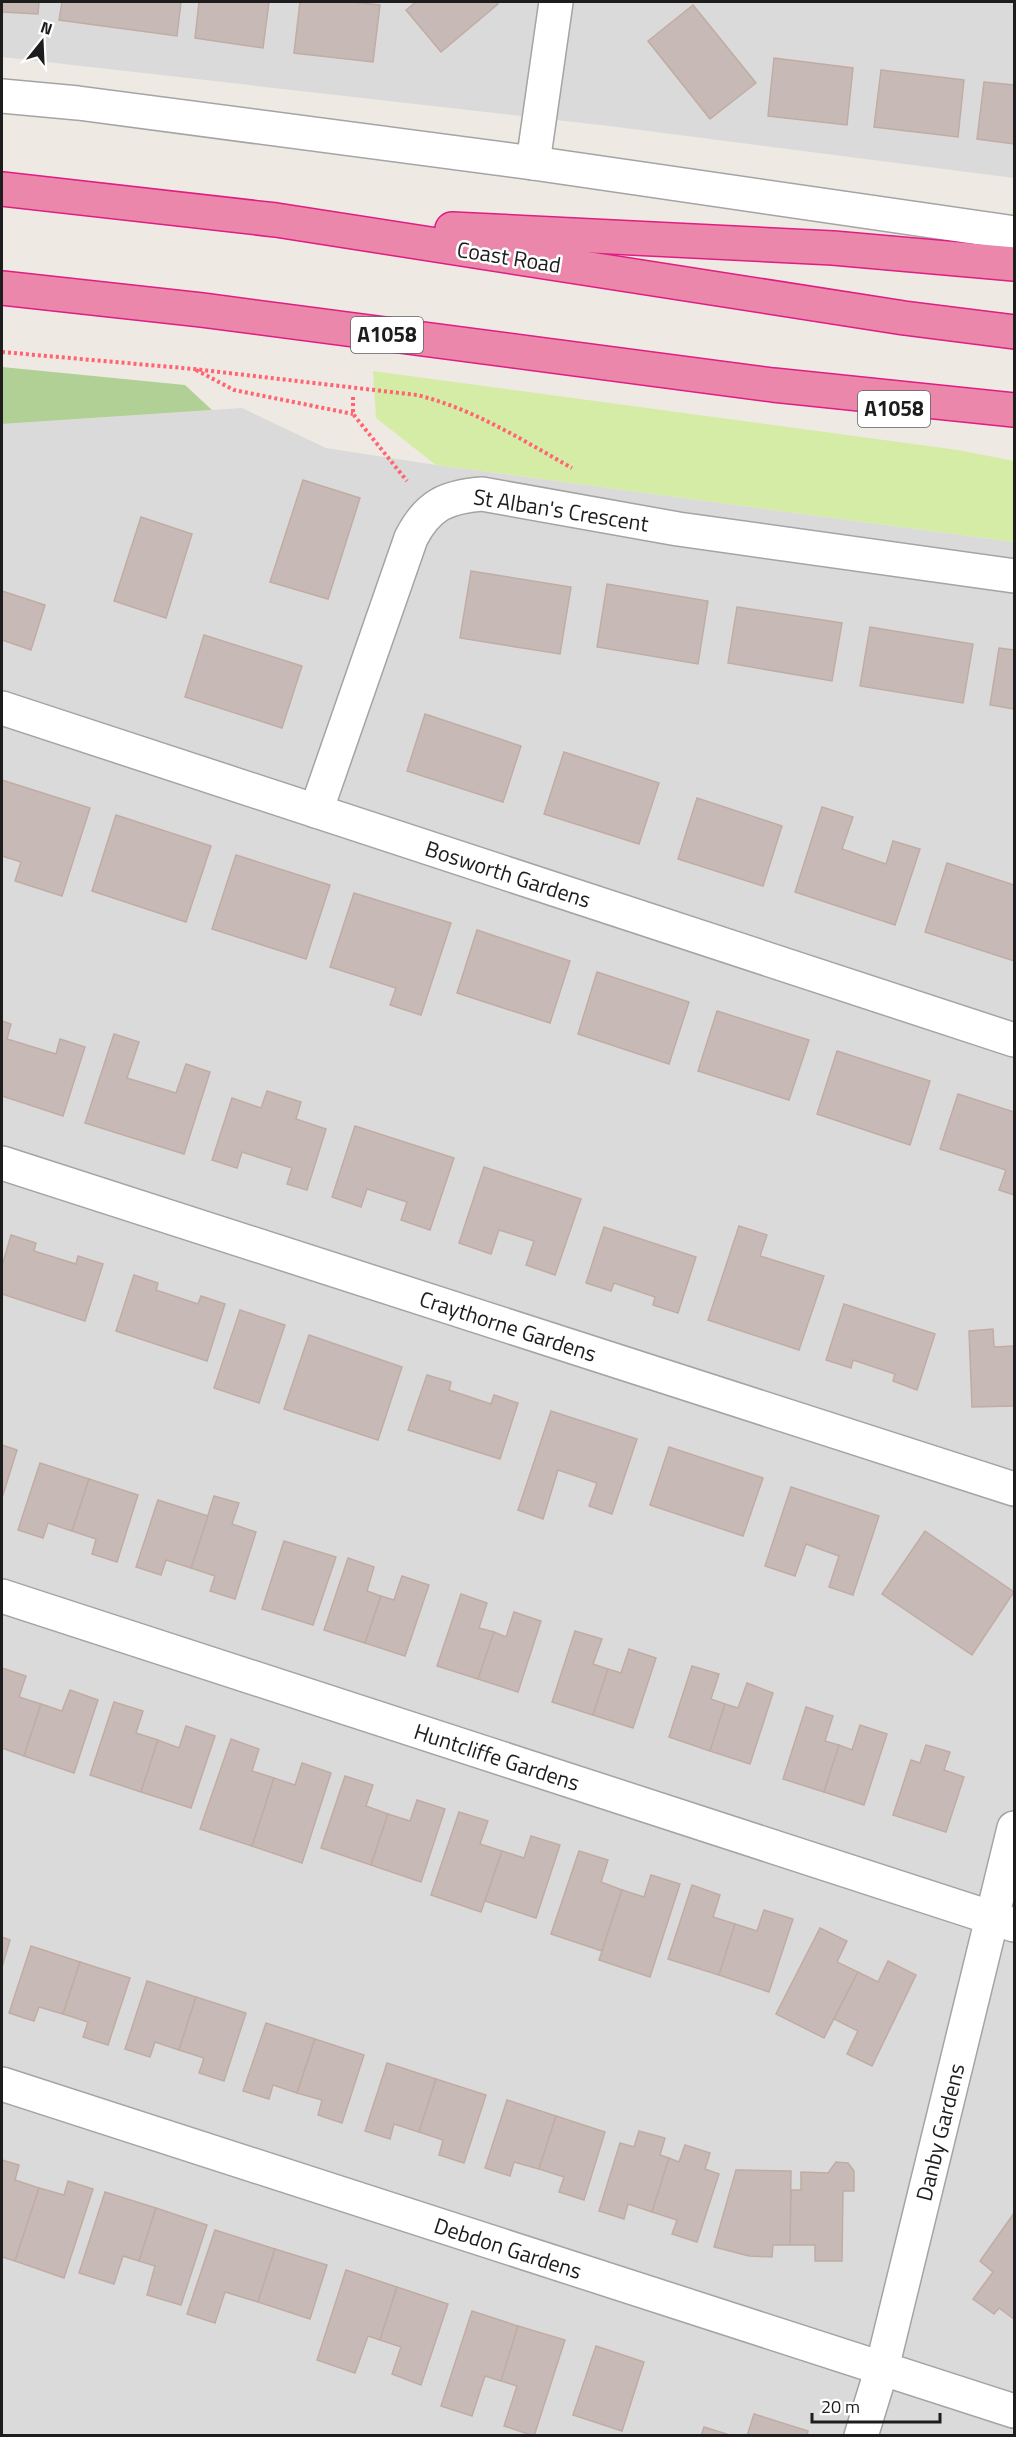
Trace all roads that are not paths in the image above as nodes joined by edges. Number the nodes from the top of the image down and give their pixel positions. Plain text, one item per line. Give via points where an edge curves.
1 (556, 2) edge
2 (2, 96) edge
3 (533, 163) junction
4 (2, 189) edge
5 (276, 220) junction
6 (1014, 233) edge
7 (1014, 264) edge
8 (2, 288) edge
9 (1014, 332) edge
10 (773, 385) junction
11 (1014, 410) edge
12 (1014, 433) edge
13 (1014, 576) edge
14 (2, 708) edge
15 (316, 811) junction
16 (1014, 1040) edge
17 (2, 1163) edge
18 (1014, 1489) edge
19 (2, 1596) edge
20 (1014, 1828) edge
21 (1004, 1921) edge
22 (2, 2084) edge
23 (882, 2368) junction
24 (1014, 2411) edge
25 (861, 2436) edge

1 - 3 street
2 - 3 street via 90,104
3 - 6 street
4 - 5 highway, Coast Road
5 - 7 highway via 833,248
5 - 9 highway, Coast Road
8 - 10 highway, A1058 via 202,310
10 - 11 highway, A1058
10 - 12 highway, A1058
13 - 15 street, St Alban's Crescent via 678,529 482,494 445,500 419,522 411,538
14 - 15 street, Bosworth Gardens
15 - 16 street, Bosworth Gardens
17 - 18 street, Craythorne Gardens
19 - 21 street, Huntcliffe Gardens
20 - 21 street, Danby Gardens
21 - 23 street, Danby Gardens
22 - 23 street, Debdon Gardens
23 - 24 street, Debdon Gardens
23 - 25 street, Danby Gardens

